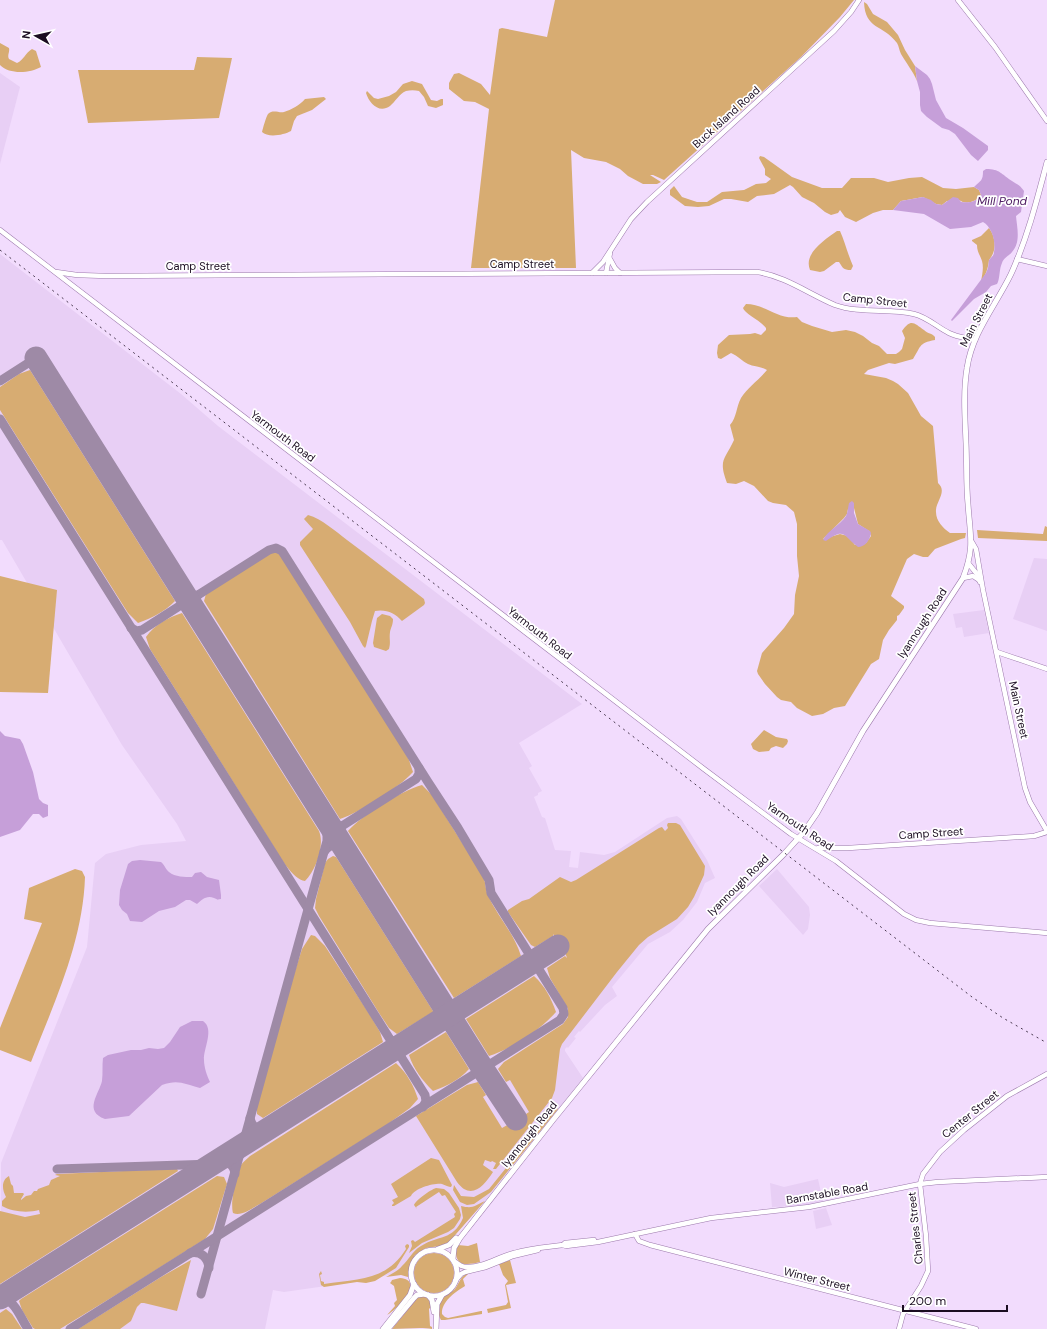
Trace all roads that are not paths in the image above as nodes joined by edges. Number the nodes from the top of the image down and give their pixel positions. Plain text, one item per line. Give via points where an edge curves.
1 (859, 0) edge
2 (958, 0) edge
3 (1047, 121) edge
4 (1047, 162) edge
5 (0, 230) edge
6 (610, 252) junction
7 (610, 259) junction
8 (1017, 259) junction
9 (603, 262) junction
10 (1047, 266) edge
11 (54, 272) junction
12 (592, 273) junction
13 (605, 273) junction
14 (620, 273) junction
15 (77, 275) junction
16 (71, 284) junction
17 (975, 340) junction
18 (972, 542) junction
19 (968, 563) junction
20 (963, 578) junction
21 (979, 580) junction
22 (983, 589) junction
23 (997, 652) junction
24 (1047, 669) edge
25 (1047, 831) edge
26 (799, 838) junction
27 (815, 847) junction
28 (835, 849) junction
29 (832, 858) junction
30 (1047, 933) edge
31 (1047, 1074) edge
32 (1047, 1177) edge
33 (920, 1184) junction
34 (490, 1200) junction
35 (642, 1232) junction
36 (635, 1234) junction
37 (654, 1245) junction
38 (547, 1247) junction
39 (436, 1250) junction
40 (454, 1260) junction
41 (455, 1281) junction
42 (414, 1284) junction
43 (426, 1294) junction
44 (443, 1294) junction
45 (905, 1311) junction
46 (436, 1326) edge
47 (383, 1329) edge
48 (388, 1329) edge
49 (899, 1329) edge
50 (976, 1329) edge

1 - 6 main road, Buck Island Road via 834,31 647,202 631,219
2 - 3 main road
4 - 8 main road, Main Street via 1031,222
5 - 11 main road, Yarmouth Road
6 - 7 main road
6 - 9 main road, Buck Island Road
7 - 13 main road
7 - 14 main road
8 - 10 main road
8 - 17 main road, Main Street
9 - 12 main road, Buck Island Road
9 - 13 main road
11 - 15 main road, Camp Street
11 - 16 main road, Yarmouth Road
12 - 13 main road, Camp Street
12 - 15 main road, Camp Street
13 - 14 main road, Camp Street
14 - 17 main road, Camp Street via 762,273 779,278 842,307 913,314 948,333
15 - 16 main road
16 - 26 main road, Yarmouth Road via 578,673
17 - 18 main road, Main Street via 965,383 968,504
18 - 19 main road, Main Street
18 - 22 main road, Main Street via 976,549
19 - 20 main road, Iyannough Road
19 - 21 main road, Main Street
20 - 21 main road via 974,576
20 - 26 main road, Iyannough Road via 863,731 817,813
21 - 22 main road, Main Street
22 - 23 main road, Main Street
23 - 24 main road
23 - 25 main road, Main Street via 1027,793
25 - 28 main road, Camp Street via 1034,836
26 - 27 main road, Yarmouth Road
26 - 34 main road, Iyannough Road via 708,929
27 - 28 main road, Camp Street
27 - 29 main road, Yarmouth Road
28 - 29 main road
29 - 30 main road, Yarmouth Road via 896,909 916,920
31 - 33 main road, Center Street via 1007,1096 955,1138 926,1170
32 - 33 main road, Barnstable Road
33 - 35 main road, Barnstable Road via 810,1207 711,1218
33 - 45 main road, Charles Street via 928,1271
34 - 39 main road, Iyannough Road via 453,1242
34 - 40 main road, Iyannough Road via 455,1246
35 - 36 main road, Barnstable Road
35 - 37 main road via 645,1241
36 - 37 main road, Winter Street via 642,1243
36 - 38 main road, Barnstable Road via 598,1242
37 - 45 main road, Winter Street
38 - 40 main road, Barnstable Road via 519,1251 467,1267 459,1265
38 - 41 main road, Barnstable Road via 465,1272
39 - 40 main road via 446,1252
39 - 42 main road via 423,1252 414,1261 411,1271
40 - 41 main road via 457,1271
41 - 44 main road
42 - 43 main road
42 - 47 main road via 410,1295
43 - 44 main road
43 - 46 main road via 433,1304
43 - 48 main road via 417,1295
44 - 46 main road via 437,1304
45 - 49 main road, Charles Street
45 - 50 main road, Winter Street

